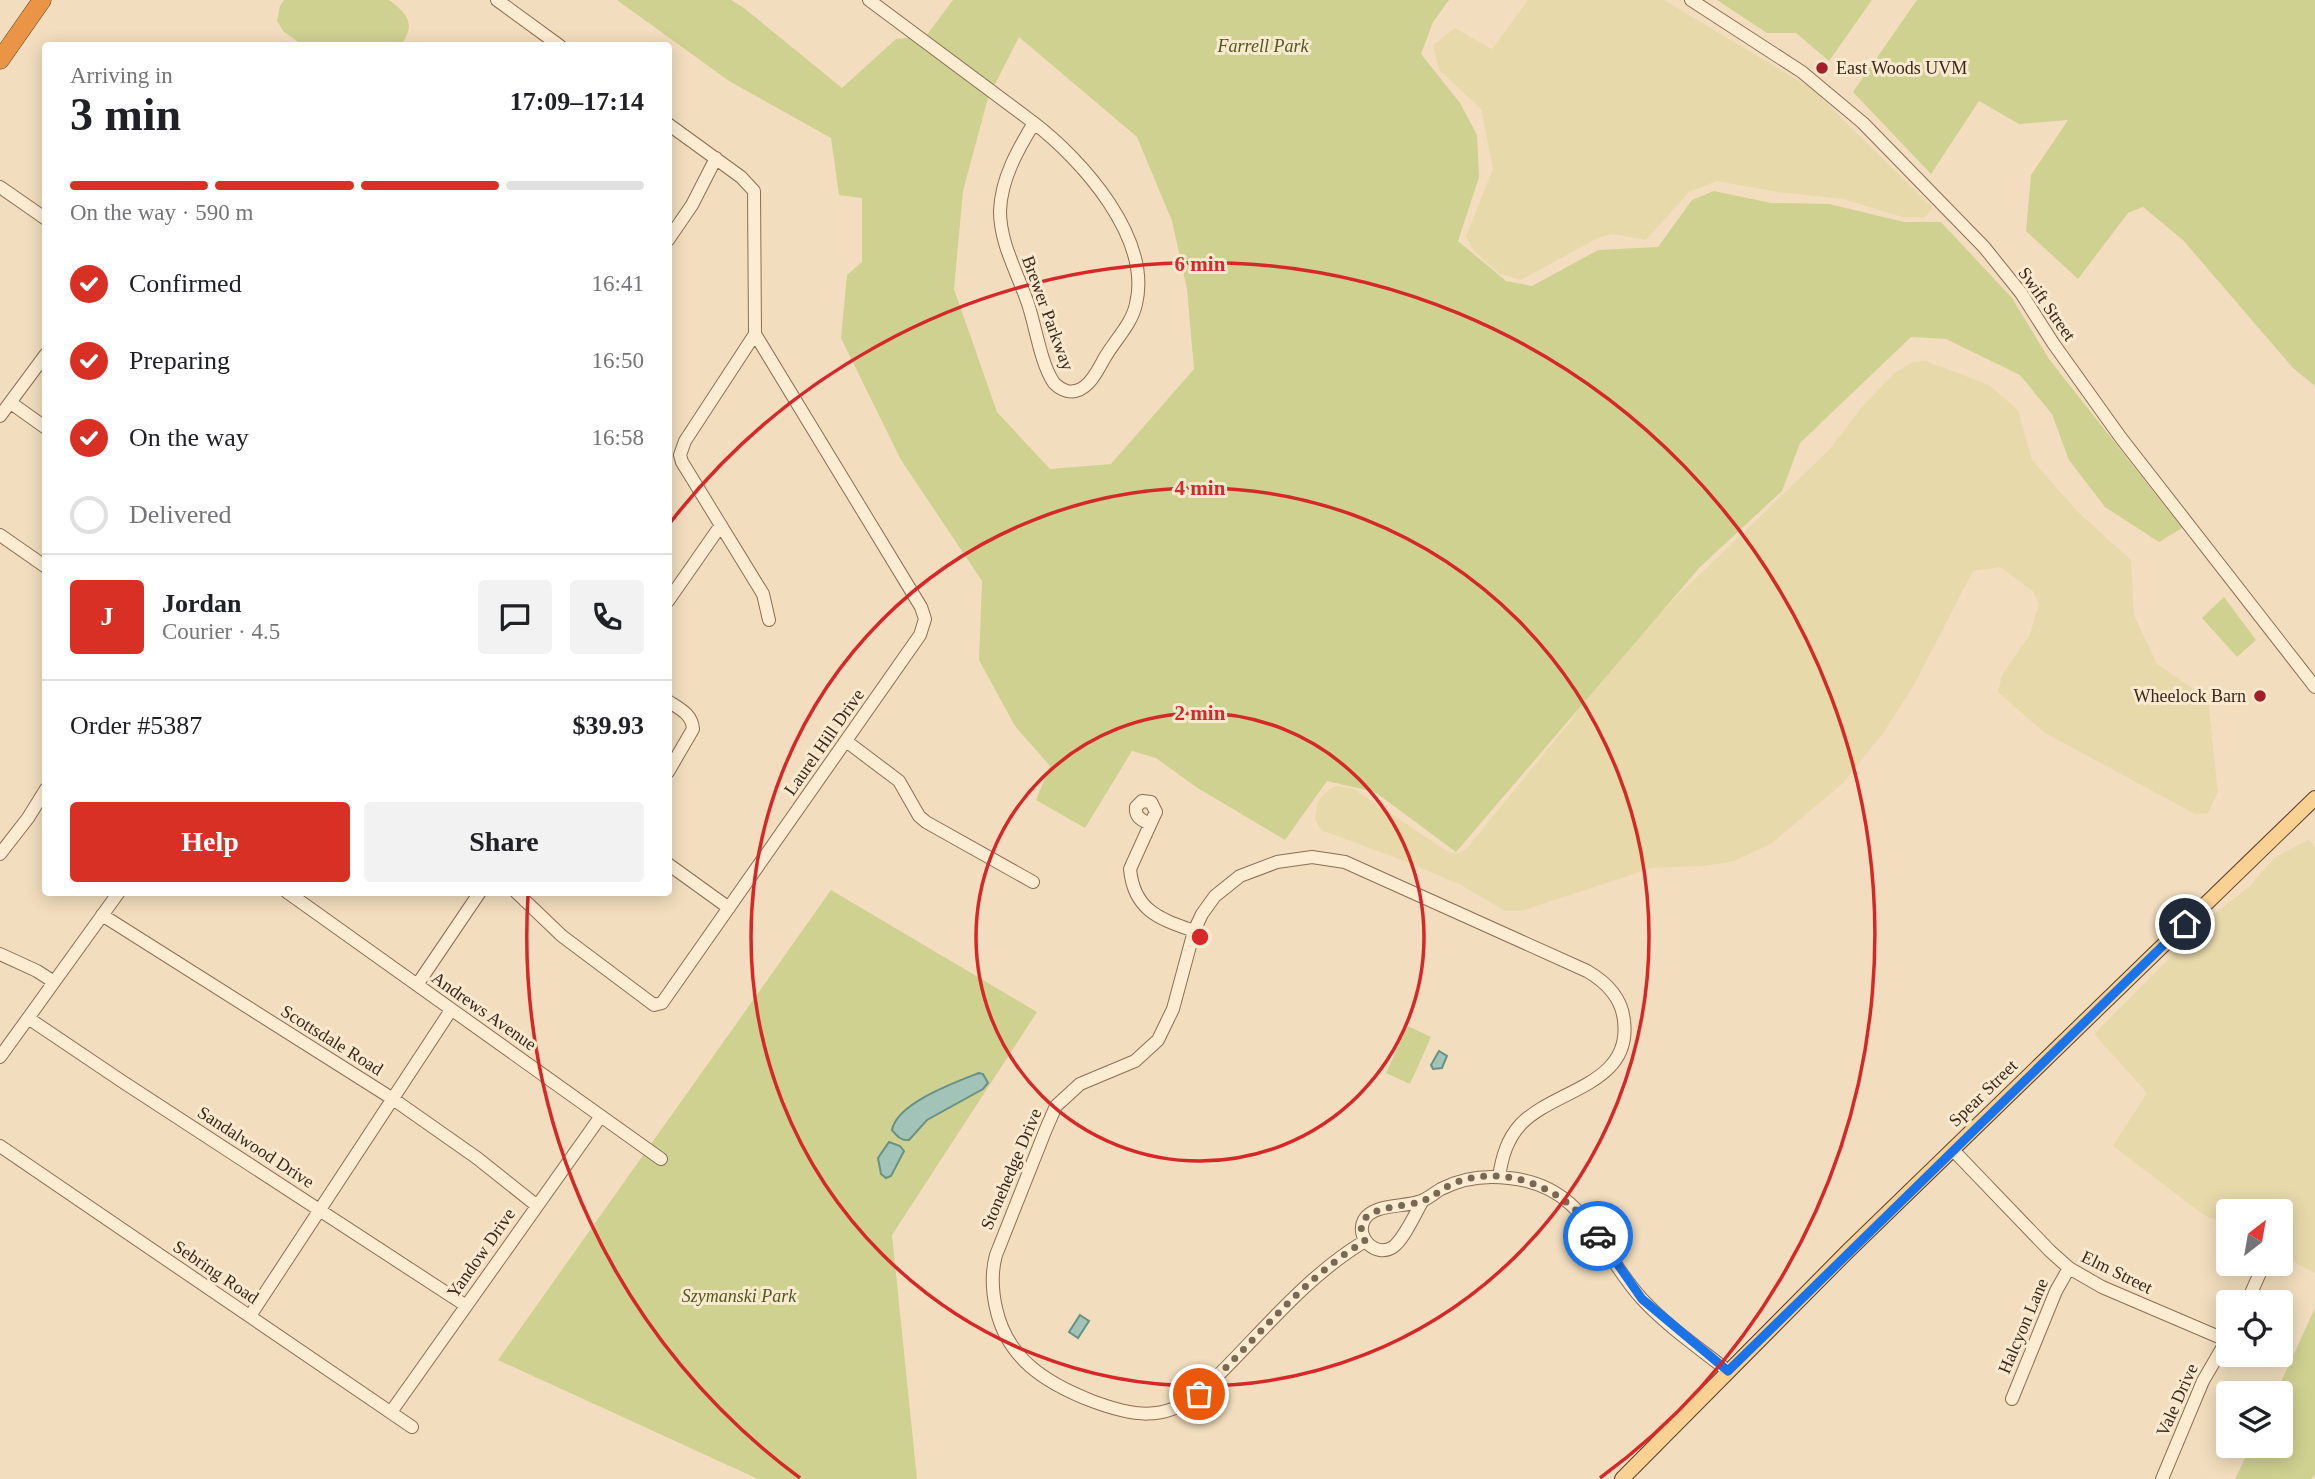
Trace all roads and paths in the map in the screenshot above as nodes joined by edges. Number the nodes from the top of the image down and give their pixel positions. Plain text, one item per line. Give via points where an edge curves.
1 (42, 0) edge
2 (497, 0) edge
3 (869, 0) edge
4 (1691, 0) edge
5 (555, 42) edge
6 (0, 60) edge
7 (1034, 123) junction
8 (672, 127) edge
9 (716, 158) junction
10 (0, 187) edge
11 (42, 216) edge
12 (672, 234) edge
13 (755, 334) junction
14 (42, 359) edge
15 (10, 403) junction
16 (0, 416) edge
17 (42, 425) edge
18 (721, 525) junction
19 (0, 535) edge
20 (42, 564) edge
21 (672, 595) edge
22 (769, 620) dead end
23 (2315, 687) edge
24 (672, 704) edge
25 (846, 741) junction
26 (672, 766) edge
27 (42, 795) edge
28 (2315, 798) edge
29 (1150, 824) dead end
30 (0, 854) edge
31 (672, 867) edge
32 (1033, 883) dead end
33 (116, 896) edge
34 (293, 896) edge
35 (477, 896) edge
36 (520, 896) edge
37 (729, 908) junction
38 (102, 915) junction
39 (1195, 931) junction
40 (0, 954) edge
41 (54, 982) junction
42 (417, 985) junction
43 (452, 1010) junction
44 (28, 1018) junction
45 (0, 1057) edge
46 (393, 1099) junction
47 (601, 1116) junction
48 (0, 1146) edge
49 (1952, 1149) junction
50 (661, 1159) dead end
51 (1499, 1177) junction
52 (1422, 1202) junction
53 (536, 1205) junction
54 (320, 1210) junction
55 (1365, 1241) junction
56 (2069, 1268) junction
57 (465, 1305) junction
58 (250, 1316) junction
59 (2216, 1334) edge
60 (2216, 1358) edge
61 (1728, 1371) junction
62 (2012, 1399) dead end
63 (391, 1412) junction
64 (412, 1426) dead end
65 (1622, 1479) edge
66 (2162, 1479) edge

1 - 6 highway
2 - 5 street
3 - 7 street, Brewer Parkway
4 - 23 street, Swift Street via 1774,53 1863,123 1984,247 2121,438
7 - 7 street, Brewer Parkway via 1083,167 1117,216 1138,266 1136,308 1088,384 1069,392 1054,383 1046,366 1001,229 1004,187
8 - 9 street
9 - 12 street
9 - 13 street via 754,191
10 - 11 street
13 - 18 street via 680,455
13 - 25 street, Laurel Hill Drive via 925,615 920,635
14 - 15 street
15 - 16 street
15 - 17 street
18 - 21 street
18 - 22 street via 763,594
19 - 20 street
24 - 26 street via 688,715 693,726
25 - 32 street via 899,781 926,822
25 - 37 street, Laurel Hill Drive
27 - 30 street
28 - 49 main road, Spear Street
29 - 39 street via 1130,869 1135,890 1152,914
31 - 37 street
33 - 38 street
34 - 42 street, Andrews Avenue
35 - 42 street
36 - 37 street, Laurel Hill Drive via 562,936 654,1005 666,999
38 - 41 street
38 - 46 street, Scottsdale Road
39 - 51 street, Stonehedge Drive via 1215,896 1240,876 1283,860 1333,859 1599,978 1616,996 1623,1014 1625,1034 1620,1052 1599,1077 1519,1126 1505,1151
39 - 55 street, Stonehedge Drive via 1173,1009 1158,1040 1135,1061 1072,1091 1056,1106 1045,1129 993,1266 994,1299 1005,1337 1028,1367 1063,1389 1124,1412 1163,1412 1199,1394 1318,1275
40 - 41 street
41 - 44 street
42 - 43 street, Andrews Avenue
43 - 46 street
43 - 47 street, Andrews Avenue
44 - 45 street
44 - 54 street, Sandalwood Drive
46 - 53 street, Scottsdale Road
46 - 54 street
47 - 50 street, Andrews Avenue
47 - 53 street, Yandow Drive
48 - 58 street, Sebring Road
49 - 56 street, Elm Street
49 - 61 main road, Spear Street
51 - 52 street via 1460,1181
51 - 61 street via 1539,1185 1573,1206 1590,1223 1642,1299
52 - 55 street via 1369,1214 1362,1229
52 - 55 street via 1392,1247 1376,1249
53 - 57 street, Yandow Drive
54 - 57 street, Sandalwood Drive
54 - 58 street
56 - 59 street, Elm Street via 2102,1287
56 - 62 street, Halcyon Lane
57 - 63 street, Yandow Drive
58 - 63 street, Sebring Road
60 - 66 street, Vale Drive
61 - 65 main road, Spear Street
63 - 64 street, Sebring Road

